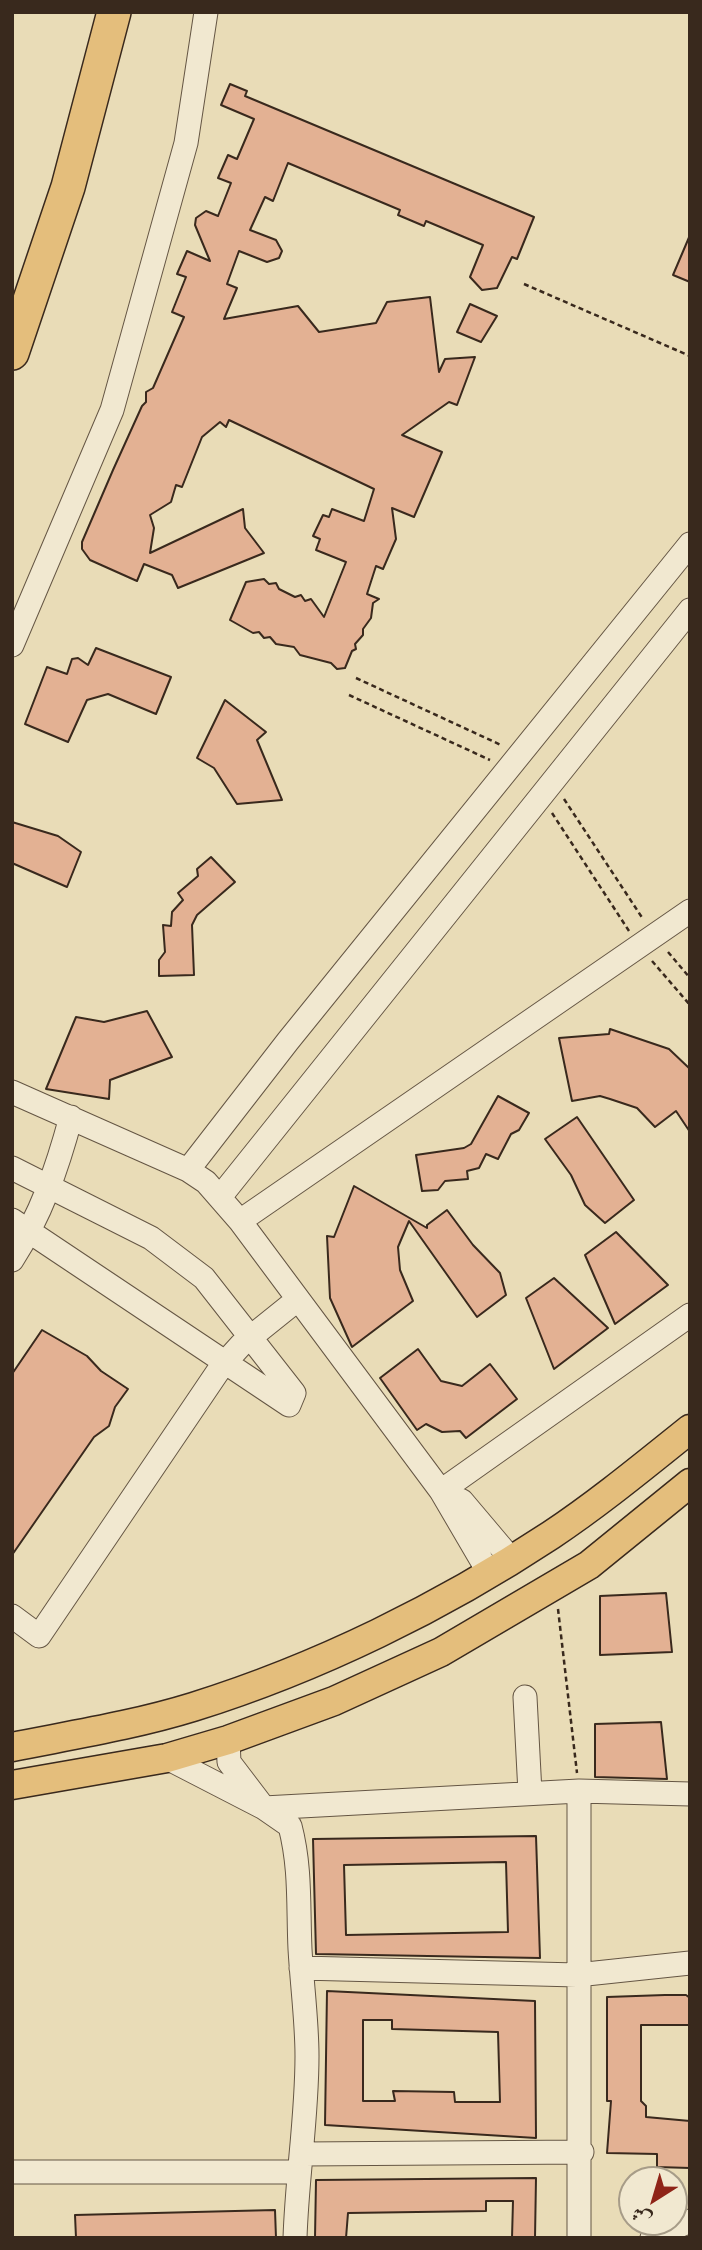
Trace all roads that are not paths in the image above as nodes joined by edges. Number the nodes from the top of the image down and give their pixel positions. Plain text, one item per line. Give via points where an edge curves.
1 (114, 12) edge
2 (206, 12) edge
3 (12, 353) edge
4 (690, 544) edge
5 (690, 610) edge
6 (12, 645) edge
7 (690, 911) edge
8 (12, 1092) edge
9 (71, 1117) junction
10 (12, 1168) edge
11 (188, 1171) junction
12 (51, 1185) junction
13 (220, 1197) junction
14 (240, 1221) junction
15 (21, 1226) edge
16 (12, 1260) edge
17 (297, 1300) junction
18 (690, 1315) edge
19 (252, 1337) junction
20 (225, 1363) junction
21 (690, 1429) edge
22 (690, 1483) edge
23 (441, 1491) junction
24 (500, 1566) junction
25 (12, 1616) edge
26 (524, 1697) dead end
27 (228, 1740) junction
28 (12, 1747) edge
29 (167, 1758) junction
30 (12, 1785) edge
31 (579, 1791) junction
32 (530, 1793) junction
33 (690, 1794) edge
34 (264, 1808) junction
35 (690, 1963) edge
36 (301, 1968) junction
37 (578, 1975) junction
38 (582, 2152) junction
39 (300, 2163) junction
40 (12, 2172) edge
41 (690, 2221) edge
42 (295, 2238) edge
43 (579, 2238) edge
44 (652, 2238) edge

1 - 3 highway via 68,187
2 - 6 street via 186,143 112,410
4 - 11 street
5 - 13 street
7 - 14 street
8 - 9 street
9 - 11 street
9 - 12 street
10 - 12 street
11 - 13 street
12 - 15 street
12 - 19 street via 159,1244 204,1278
13 - 14 street
14 - 17 street
15 - 16 street
15 - 20 street
17 - 19 street
17 - 23 street
18 - 23 street
19 - 20 street
19 - 20 street via 294,1393 289,1405
20 - 25 street via 40,1636
21 - 24 main road via 552,1535
22 - 27 main road via 589,1565 442,1652 334,1701
23 - 24 street via 462,1501
24 - 28 main road via 364,1638 252,1687 191,1708
26 - 32 street
27 - 29 main road
27 - 34 street via 229,1762
29 - 30 main road
29 - 34 street
31 - 32 street
31 - 33 street
31 - 37 street
32 - 34 street
34 - 36 street via 290,1826 295,1844
35 - 37 street
36 - 37 street
36 - 39 street via 307,2055
37 - 38 street
38 - 39 street
38 - 43 street
39 - 40 street
39 - 42 street
41 - 44 street

